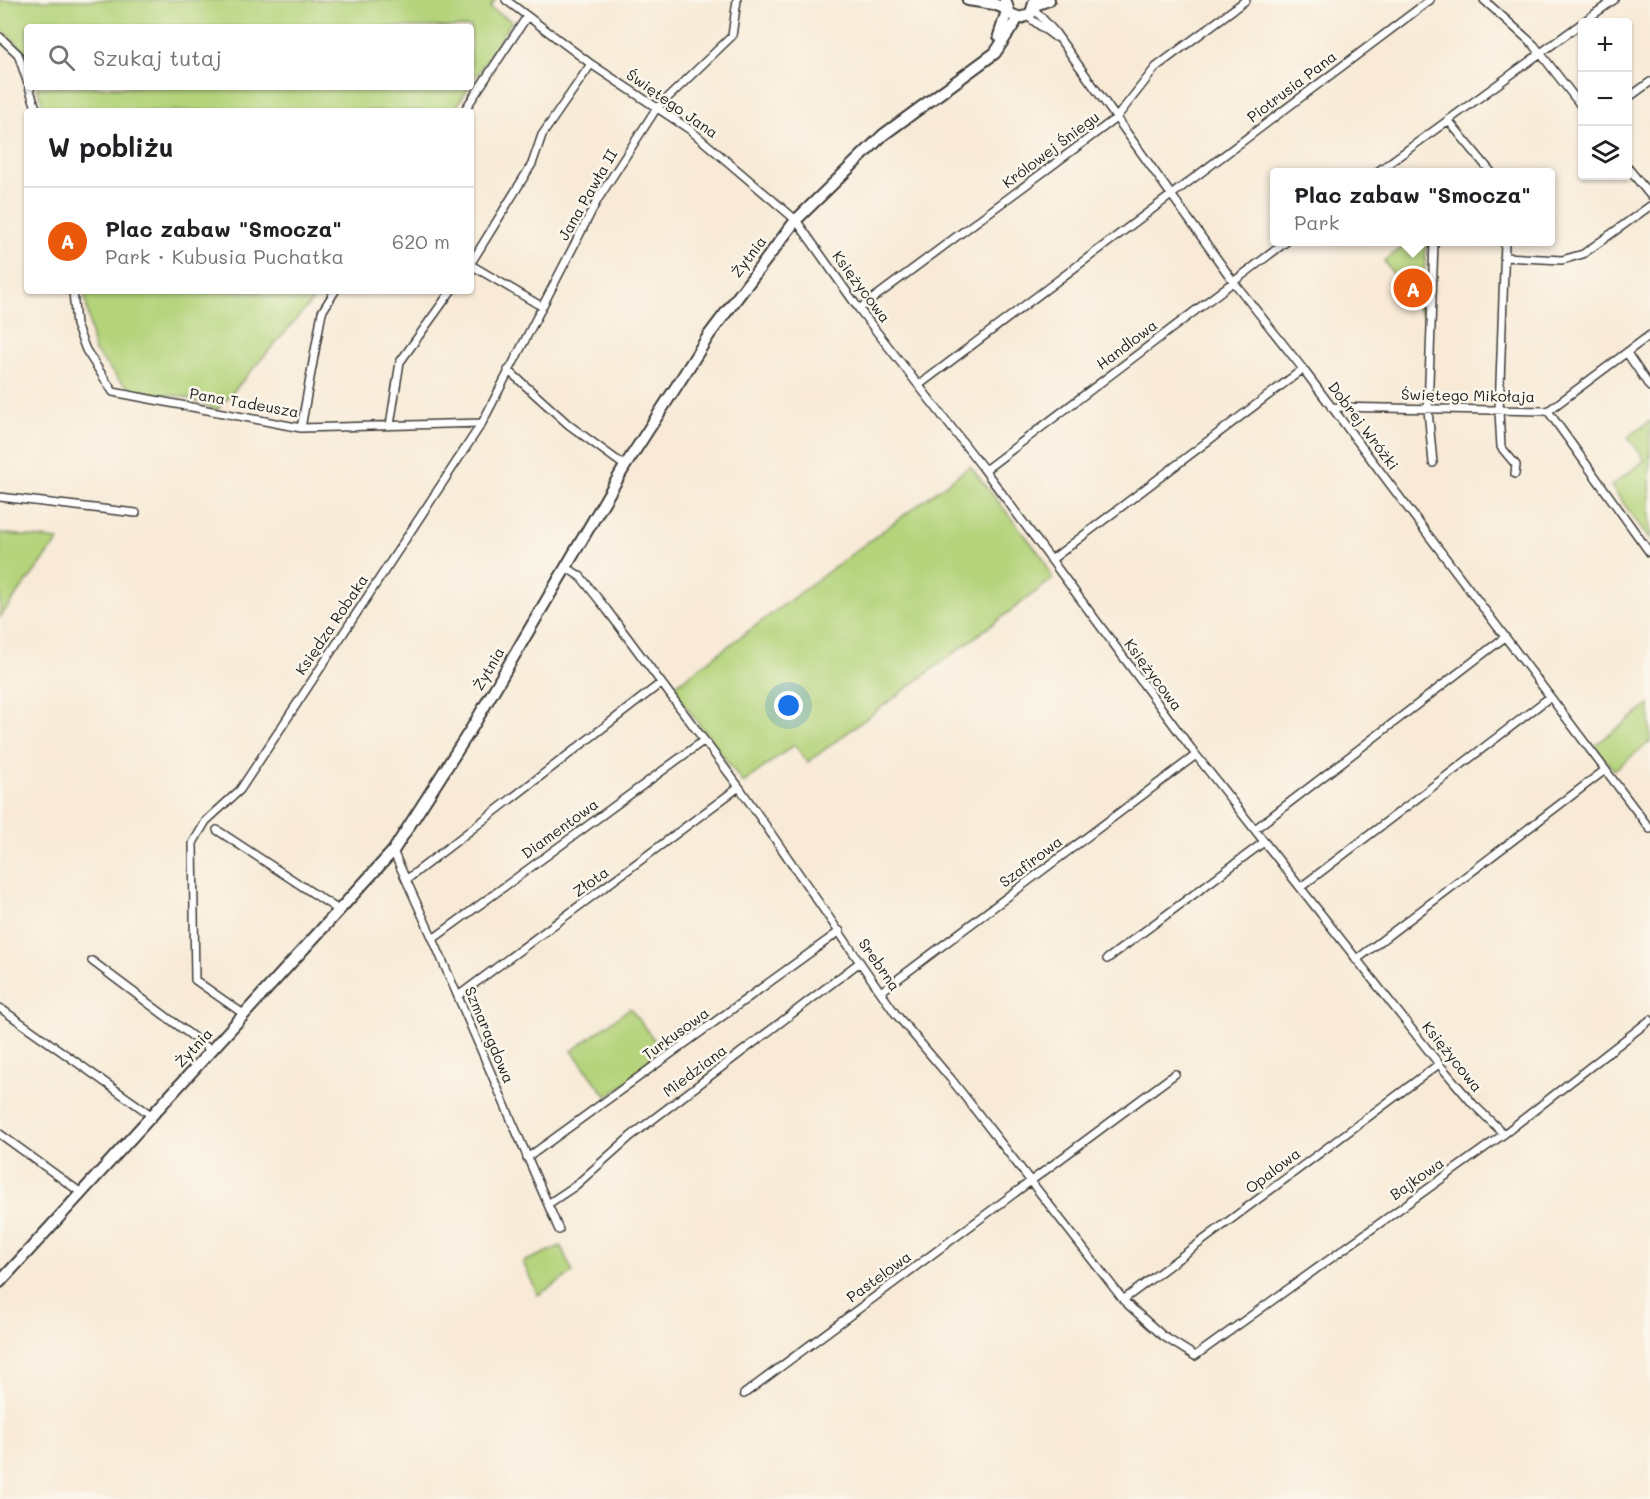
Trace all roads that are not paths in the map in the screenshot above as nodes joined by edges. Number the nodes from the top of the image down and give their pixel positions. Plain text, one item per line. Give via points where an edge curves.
1 (506, 0) edge
2 (737, 0) edge
3 (968, 0) edge
4 (1049, 0) edge
5 (1246, 0) edge
6 (1430, 0) edge
7 (1484, 0) edge
8 (1614, 0) edge
9 (1006, 7) edge
10 (1030, 10) edge
11 (526, 18) junction
12 (1590, 18) edge
13 (1578, 27) edge
14 (0, 37) edge
15 (1541, 53) junction
16 (982, 61) junction
17 (591, 64) junction
18 (24, 72) edge
19 (1650, 82) edge
20 (30, 90) edge
21 (1632, 95) edge
22 (1578, 102) edge
23 (36, 108) edge
24 (466, 108) edge
25 (656, 109) junction
26 (1116, 118) junction
27 (1448, 120) junction
28 (1382, 168) edge
29 (1488, 168) edge
30 (1632, 173) edge
31 (1170, 195) junction
32 (1650, 195) edge
33 (1650, 206) edge
34 (796, 220) junction
35 (1281, 246) edge
36 (1434, 246) edge
37 (1505, 246) edge
38 (1504, 257) junction
39 (474, 259) edge
40 (474, 266) edge
41 (1233, 281) junction
42 (72, 294) edge
43 (333, 294) edge
44 (449, 294) edge
45 (541, 306) junction
46 (859, 309) junction
47 (1650, 335) edge
48 (1627, 353) junction
49 (1303, 369) junction
50 (508, 370) junction
51 (919, 385) junction
52 (1650, 387) edge
53 (1331, 407) junction
54 (1428, 410) junction
55 (1499, 411) junction
56 (1548, 411) junction
57 (482, 423) junction
58 (390, 425) junction
59 (301, 428) junction
60 (1433, 463) dead end
61 (625, 466) junction
62 (984, 470) junction
63 (1515, 474) dead end
64 (0, 497) edge
65 (136, 513) dead end
66 (1650, 553) edge
67 (1051, 561) junction
68 (567, 567) junction
69 (1506, 637) junction
70 (661, 682) junction
71 (1550, 697) junction
72 (704, 741) junction
73 (1196, 755) junction
74 (1605, 770) junction
75 (739, 787) junction
76 (1255, 829) junction
77 (1650, 829) edge
78 (217, 830) dead end
79 (1264, 842) junction
80 (393, 851) junction
81 (406, 880) junction
82 (1302, 887) junction
83 (339, 910) junction
84 (840, 932) junction
85 (433, 939) junction
86 (1107, 959) dead end
87 (1356, 960) junction
88 (92, 961) dead end
89 (860, 962) junction
90 (882, 991) junction
91 (458, 996) junction
92 (0, 1008) edge
93 (245, 1015) junction
94 (1650, 1020) edge
95 (212, 1051) junction
96 (1439, 1064) junction
97 (1175, 1074) dead end
98 (151, 1115) junction
99 (0, 1134) edge
100 (1504, 1134) junction
101 (527, 1158) junction
102 (1031, 1182) junction
103 (80, 1192) junction
104 (548, 1204) junction
105 (559, 1230) dead end
106 (0, 1282) edge
107 (1123, 1300) junction
108 (1195, 1356) joint
109 (744, 1394) dead end

1 - 11 street, Świętego Jana
2 - 25 street, Jana Pawła II via 732,36
3 - 9 street
4 - 10 street
5 - 26 street, Królowej Śniegu via 1156,67
6 - 31 street, Piotrusia Pana
7 - 15 street
8 - 12 street
9 - 10 street
9 - 16 street, Żytnia via 996,42
10 - 16 street, Żytnia via 998,49
10 - 26 street, Dobrej Wróżki via 1057,38
11 - 17 street, Świętego Jana
11 - 24 street
13 - 15 street
14 - 18 street via 18,54
15 - 22 street
15 - 27 street
16 - 34 street, Żytnia via 883,135
17 - 25 street, Świętego Jana
17 - 39 street via 542,135 532,164
19 - 21 street
20 - 23 street
25 - 34 street, Świętego Jana via 689,129
25 - 45 street, Jana Pawła II via 598,199
26 - 31 street, Dobrej Wróżki
26 - 46 street, Królowej Śniegu
27 - 28 street
27 - 29 street
30 - 32 street
31 - 41 street, Dobrej Wróżki
31 - 51 street, Piotrusia Pana
33 - 38 street via 1572,259
34 - 46 street, Księżycowa
34 - 61 street, Żytnia via 709,335
35 - 41 street, Handlowa
36 - 54 street
37 - 38 street
38 - 55 street
40 - 45 street
41 - 49 street, Dobrej Wróżki
41 - 62 street, Handlowa
42 - 59 street, Pana Tadeusza via 76,325 86,350 113,392
43 - 59 street via 322,312
44 - 58 street via 400,362
45 - 50 street, Jana Pawła II
46 - 51 street, Księżycowa
47 - 48 street, Świętego Mikołaja
48 - 52 street
48 - 56 street, Świętego Mikołaja
49 - 53 street, Dobrej Wróżki
49 - 67 street
50 - 57 street, Jana Pawła II
50 - 61 street via 569,425
51 - 62 street, Księżycowa
53 - 54 street, Świętego Mikołaja
53 - 69 street, Dobrej Wróżki
54 - 55 street, Świętego Mikołaja
54 - 60 street
55 - 56 street, Świętego Mikołaja
55 - 63 street via 1502,447 1516,465
56 - 66 street
57 - 58 street, Pana Tadeusza
57 - 93 street, Księdza Robaka via 240,790 206,821 193,843 195,980
58 - 59 street, Pana Tadeusza
61 - 68 street, Żytnia
62 - 67 street, Księżycowa
64 - 65 street
67 - 73 street, Księżycowa
68 - 70 street, Srebrna via 581,577
68 - 80 street, Żytnia
69 - 71 street, Dobrej Wróżki
69 - 76 street
70 - 72 street, Srebrna
70 - 81 street
71 - 74 street, Dobrej Wróżki
71 - 82 street
72 - 75 street, Srebrna
72 - 85 street, Diamentowa
73 - 76 street, Księżycowa
73 - 90 street, Szafirowa
74 - 77 street, Dobrej Wróżki
74 - 87 street
75 - 84 street, Srebrna
75 - 91 street, Złota
76 - 79 street, Księżycowa
78 - 83 street
79 - 82 street, Księżycowa
79 - 86 street
80 - 81 street, Szmaragdowa
80 - 83 street, Żytnia
81 - 85 street, Szmaragdowa
82 - 87 street, Księżycowa
83 - 93 street, Żytnia
84 - 89 street, Srebrna
84 - 101 street, Turkusowa
85 - 91 street, Szmaragdowa
87 - 96 street, Księżycowa
88 - 95 street
89 - 90 street, Srebrna
89 - 104 street, Miedziana
90 - 102 street, Srebrna
91 - 101 street, Szmaragdowa
92 - 98 street
93 - 95 street, Żytnia
94 - 100 street, Bajkowa
95 - 98 street, Żytnia
96 - 100 street, Księżycowa
96 - 107 street, Opalowa
97 - 102 street, Pastelowa
98 - 103 street, Żytnia
99 - 103 street
100 - 108 street, Bajkowa
101 - 104 street, Szmaragdowa
102 - 107 street, Srebrna
102 - 109 street, Pastelowa
103 - 106 street, Żytnia
104 - 105 street, Szmaragdowa
107 - 108 street, Srebrna via 1162,1336

